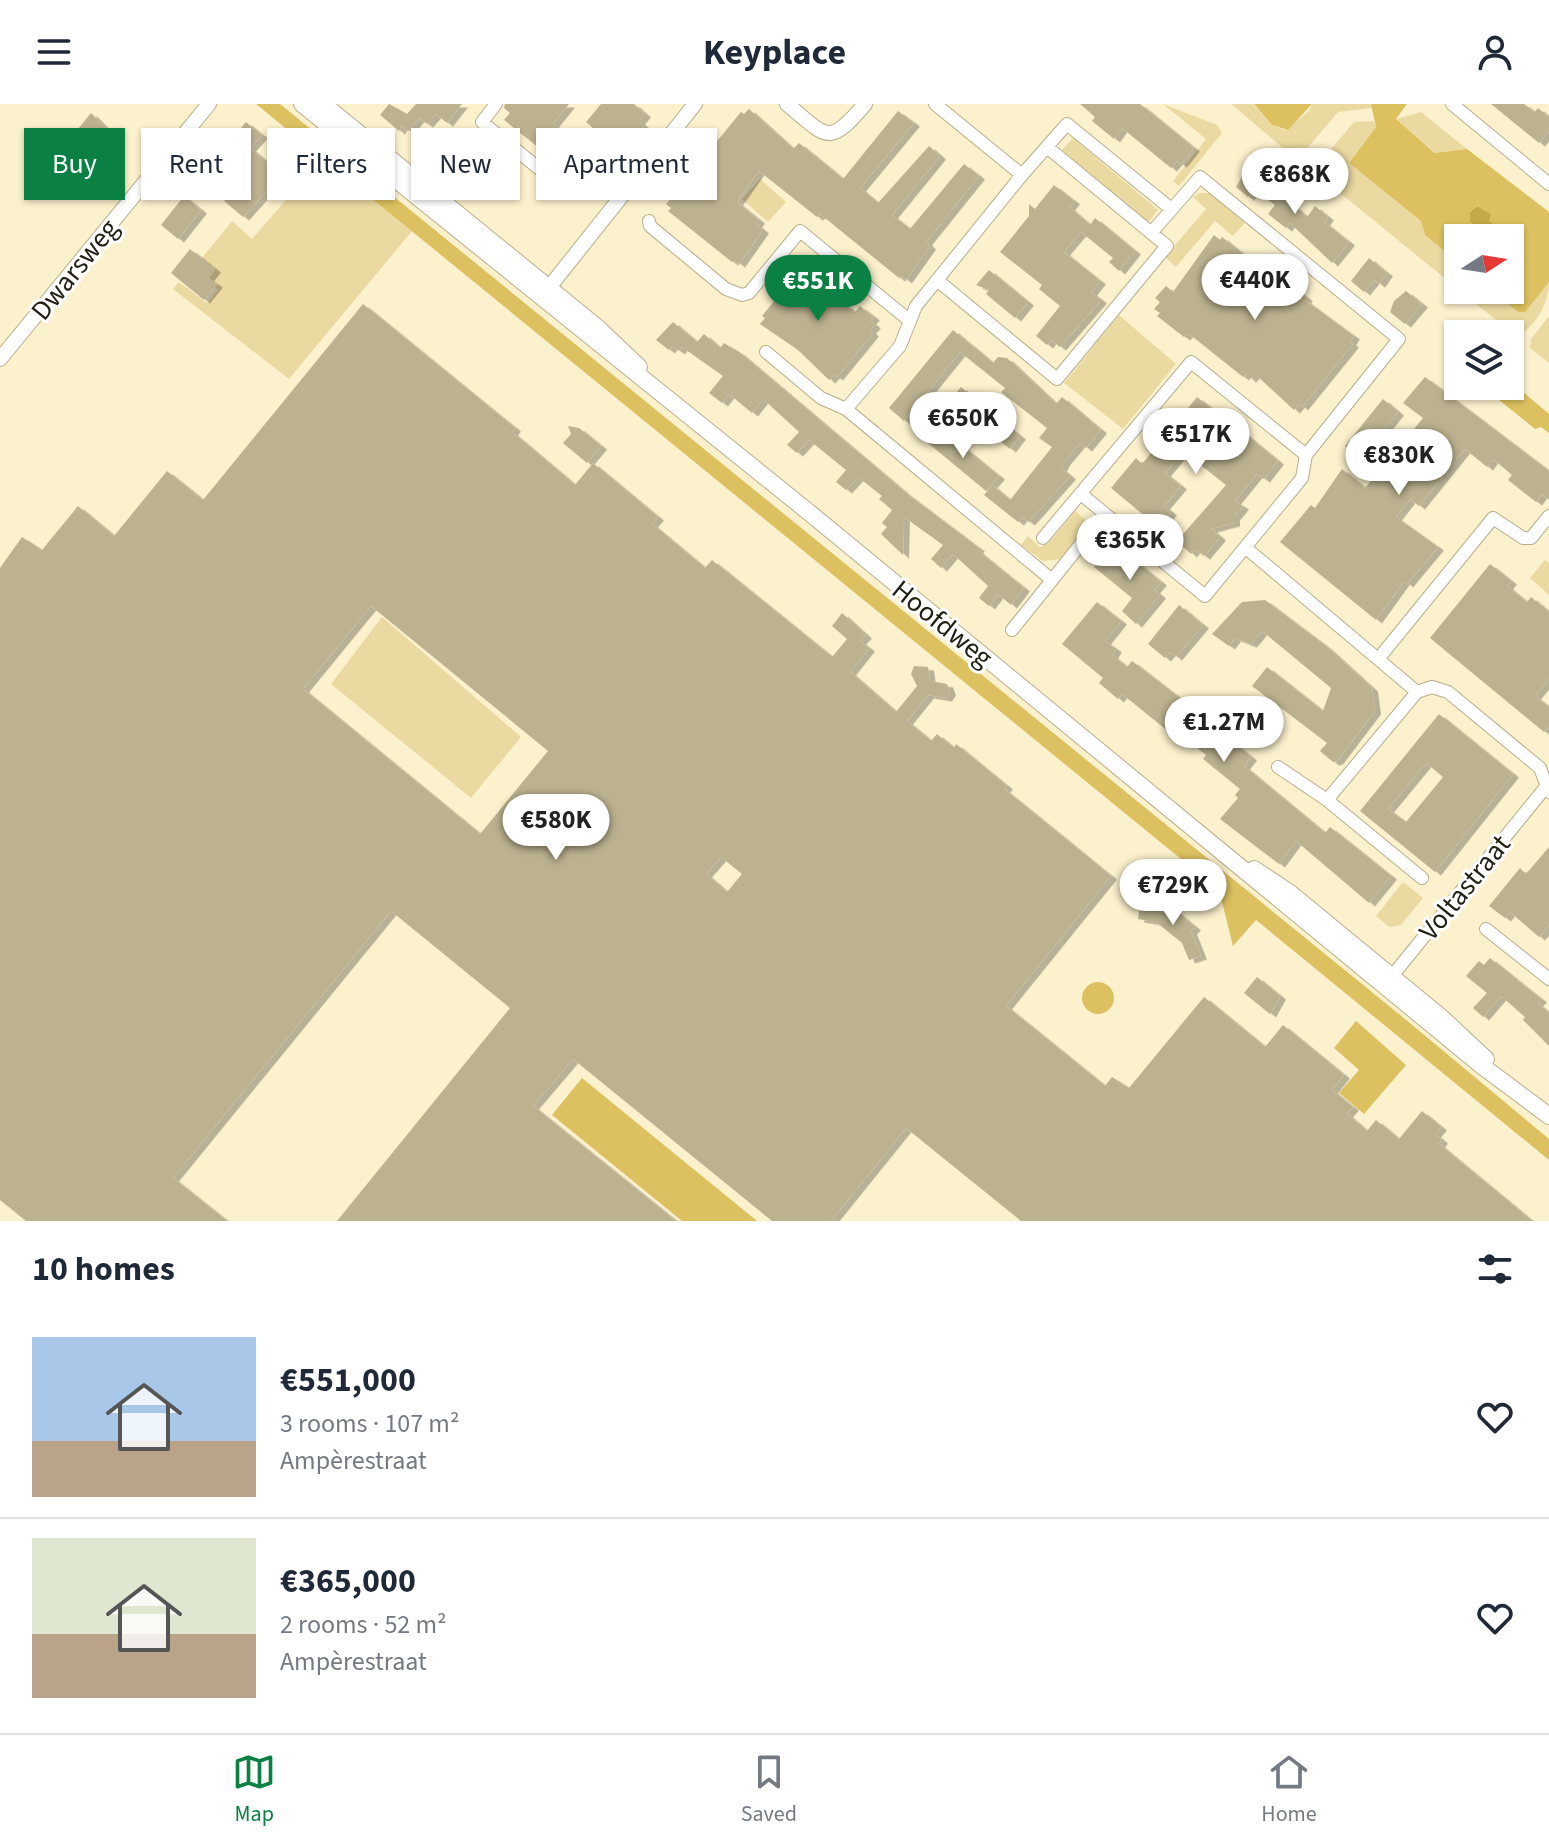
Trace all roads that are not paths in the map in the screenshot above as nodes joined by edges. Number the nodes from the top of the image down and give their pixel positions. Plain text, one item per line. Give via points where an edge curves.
1 (209, 104) edge
2 (302, 104) edge
3 (323, 104) edge
4 (496, 104) edge
5 (695, 104) edge
6 (787, 104) edge
7 (865, 104) edge
8 (935, 104) edge
9 (1452, 104) edge
10 (1047, 147) junction
11 (536, 166) edge
12 (1022, 175) junction
13 (1549, 184) edge
14 (1170, 208) junction
15 (649, 221) dead end
16 (1151, 233) junction
17 (937, 280) junction
18 (544, 293) junction
19 (910, 321) junction
20 (766, 352) dead end
21 (0, 359) edge
22 (846, 409) junction
23 (1306, 455) junction
24 (1081, 494) junction
25 (1105, 514) junction
26 (1549, 516) edge
27 (1043, 538) dead end
28 (1246, 548) junction
29 (1052, 580) junction
30 (1012, 630) dead end
31 (1379, 658) junction
32 (1417, 692) junction
33 (1278, 767) dead end
34 (1547, 790) edge
35 (1327, 800) junction
36 (1422, 878) dead end
37 (1486, 929) dead end
38 (1549, 979) edge
39 (1388, 981) junction
40 (1549, 1116) edge

1 - 21 street, Dwarsweg
2 - 18 main road, Hoofdweg
3 - 18 main road, Hoofdweg
4 - 11 street via 482,122
5 - 18 street
6 - 7 street via 830,134 843,131
8 - 12 street
9 - 13 street
10 - 12 street
10 - 14 street via 1067,124
10 - 16 street
12 - 17 street
14 - 16 street
14 - 23 street via 1200,177 1399,339
15 - 19 street via 726,289 742,295 800,231
16 - 17 street via 1167,246 1057,379
17 - 19 street
18 - 39 main road, Hoofdweg via 1249,876
19 - 22 street via 900,346
20 - 22 street via 821,398
22 - 29 street
23 - 24 street via 1191,362
23 - 28 street via 1302,478
24 - 25 street
24 - 27 street
25 - 28 street via 1205,596
25 - 29 street
26 - 31 street via 1531,538 1493,518
28 - 31 street
29 - 30 street
31 - 32 street
32 - 34 street via 1432,687 1448,692 1540,768
32 - 35 street
33 - 35 street
34 - 39 street, Voltastraat
35 - 36 street
37 - 38 street
39 - 40 main road, Hoofdweg via 1482,1066

